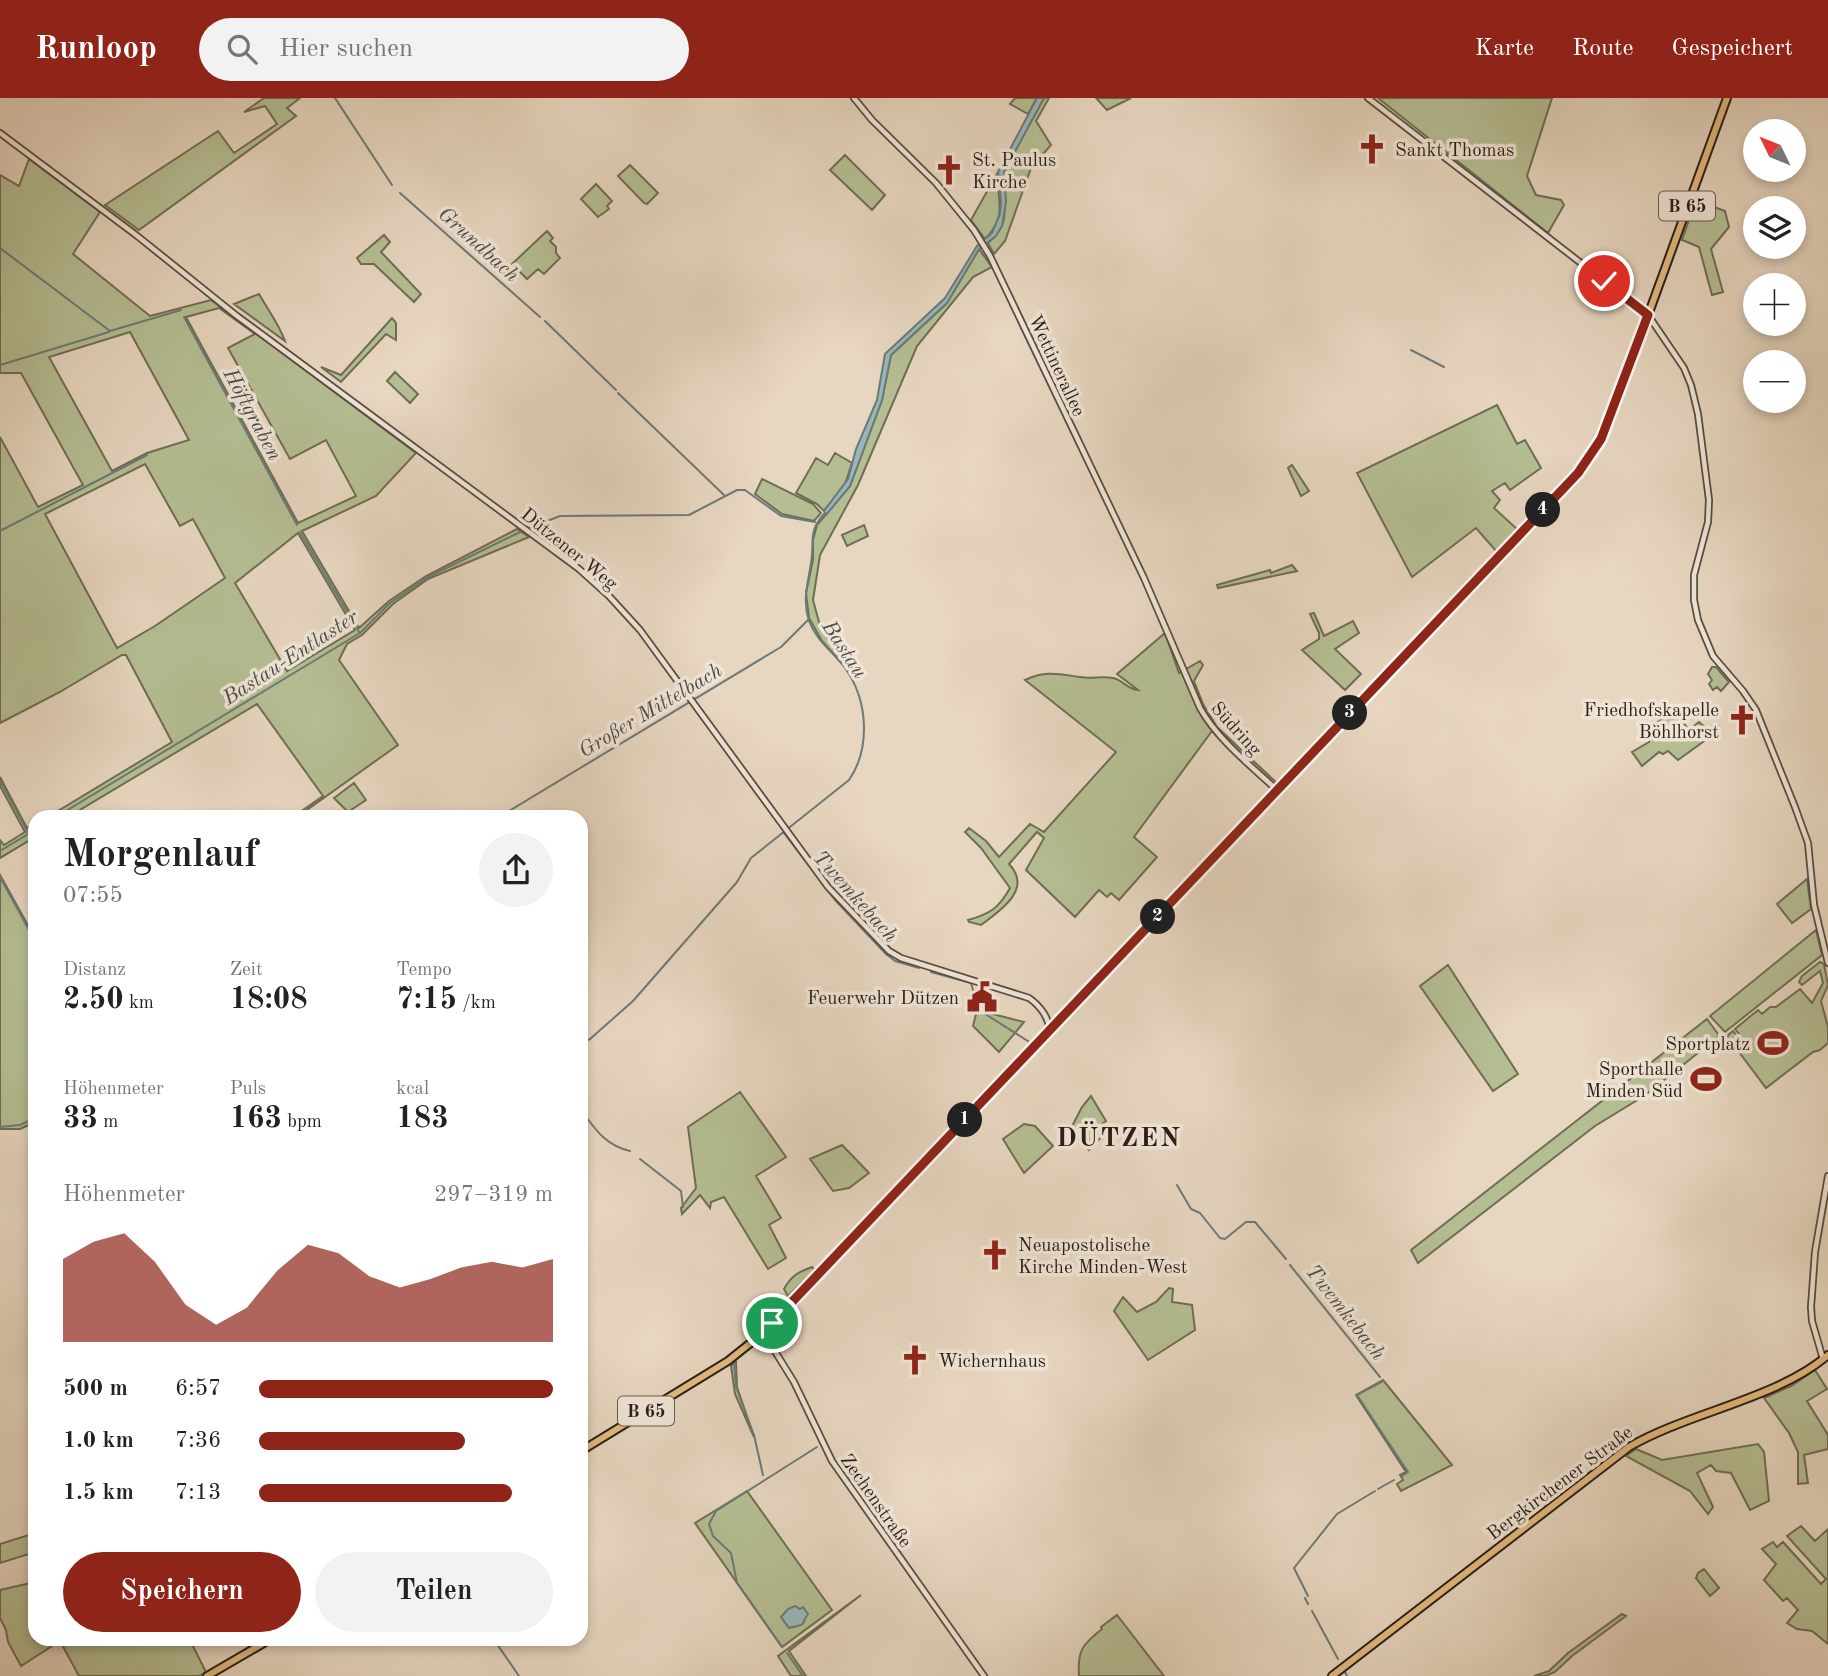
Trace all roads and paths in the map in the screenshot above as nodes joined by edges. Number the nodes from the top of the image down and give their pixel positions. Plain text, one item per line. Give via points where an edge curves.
1 (854, 98) edge
2 (1368, 98) edge
3 (1727, 98) edge
4 (0, 133) edge
5 (1648, 315) junction
6 (1186, 677) joint
7 (1278, 790) junction
8 (1828, 963) edge
9 (1049, 1031) junction
10 (1828, 1176) edge
11 (763, 1332) junction
12 (1826, 1357) edge
13 (588, 1447) edge
14 (259, 1646) edge
15 (207, 1676) edge
16 (984, 1676) edge
17 (1332, 1676) edge

1 - 6 street, Wettinerallee via 936,183 980,240 1144,578
2 - 5 street
3 - 5 main road, B 65
4 - 9 street, Dützener Weg via 237,316 579,569 624,611 839,900 888,951 1029,998 1037,1004
5 - 7 main road, B 65 via 1601,439 1578,473
5 - 8 street via 1684,368 1700,426 1710,508 1694,575 1698,620 1713,656 1756,710 1795,807 1808,844 1814,905
6 - 7 street, Südring via 1206,720
7 - 9 main road, B 65
9 - 11 main road, B 65
10 - 12 street via 1811,1307
11 - 13 main road, B 65 via 728,1361
11 - 16 street, Zechenstraße via 794,1382 832,1461
12 - 17 main road, Bergkirchener Straße via 1792,1378 1629,1447
14 - 15 main road

